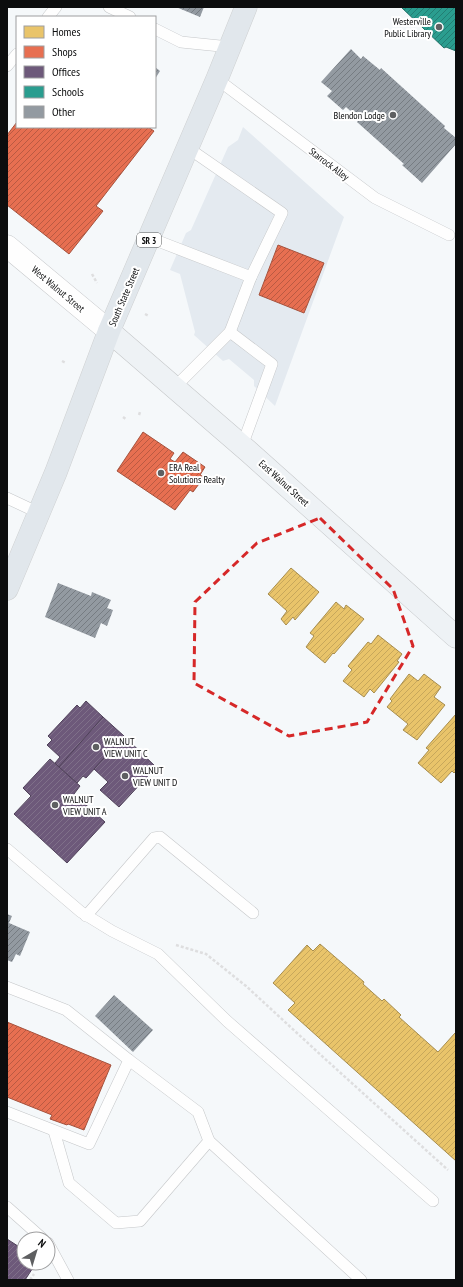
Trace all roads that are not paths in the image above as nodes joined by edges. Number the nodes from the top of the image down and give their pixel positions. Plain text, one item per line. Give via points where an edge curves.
1 (56, 7) edge
2 (109, 7) edge
3 (246, 7) edge
4 (49, 16) edge
5 (128, 16) edge
6 (156, 30) edge
7 (230, 47) junction
8 (16, 55) edge
9 (7, 66) edge
10 (217, 79) junction
11 (188, 148) junction
12 (449, 235) dead end
13 (150, 238) junction
14 (11, 254) edge
15 (251, 277) junction
16 (110, 332) junction
17 (230, 332) junction
18 (174, 388) junction
19 (242, 446) junction
20 (7, 498) edge
21 (39, 513) junction
22 (7, 588) edge
23 (456, 637) edge
24 (7, 849) edge
25 (253, 913) dead end
26 (86, 916) junction
27 (7, 987) edge
28 (129, 1060) junction
29 (7, 1112) edge
30 (54, 1131) junction
31 (209, 1141) junction
32 (432, 1201) dead end
33 (7, 1207) edge
34 (34, 1231) edge
35 (56, 1258) edge
36 (68, 1280) edge
37 (361, 1280) edge

1 - 4 lane
2 - 5 lane
3 - 7 main road, South State Street / SR 3
6 - 7 lane via 181,42
7 - 10 main road, South State Street / SR 3
8 - 9 lane
10 - 11 main road, South State Street / SR 3
10 - 12 lane, Starrock Alley via 374,198
11 - 13 main road, South State Street / SR 3
11 - 15 lane via 282,213
13 - 15 lane
13 - 16 main road, South State Street / SR 3
14 - 16 street, West Walnut Street
15 - 17 lane
16 - 18 main road, East Walnut Street
16 - 21 main road, South State Street / SR 3
17 - 18 lane
17 - 19 lane via 272,364
18 - 19 main road, East Walnut Street
19 - 23 main road, East Walnut Street
20 - 21 lane
21 - 22 main road, South State Street / SR 3
24 - 26 lane
25 - 26 lane via 160,837 154,838
26 - 32 lane via 158,954 227,1021
27 - 28 lane via 66,1010
28 - 30 lane via 89,1144
28 - 31 lane via 198,1112
29 - 30 lane
30 - 31 lane via 69,1183 116,1224 140,1221
31 - 37 lane
33 - 34 lane
35 - 36 lane

